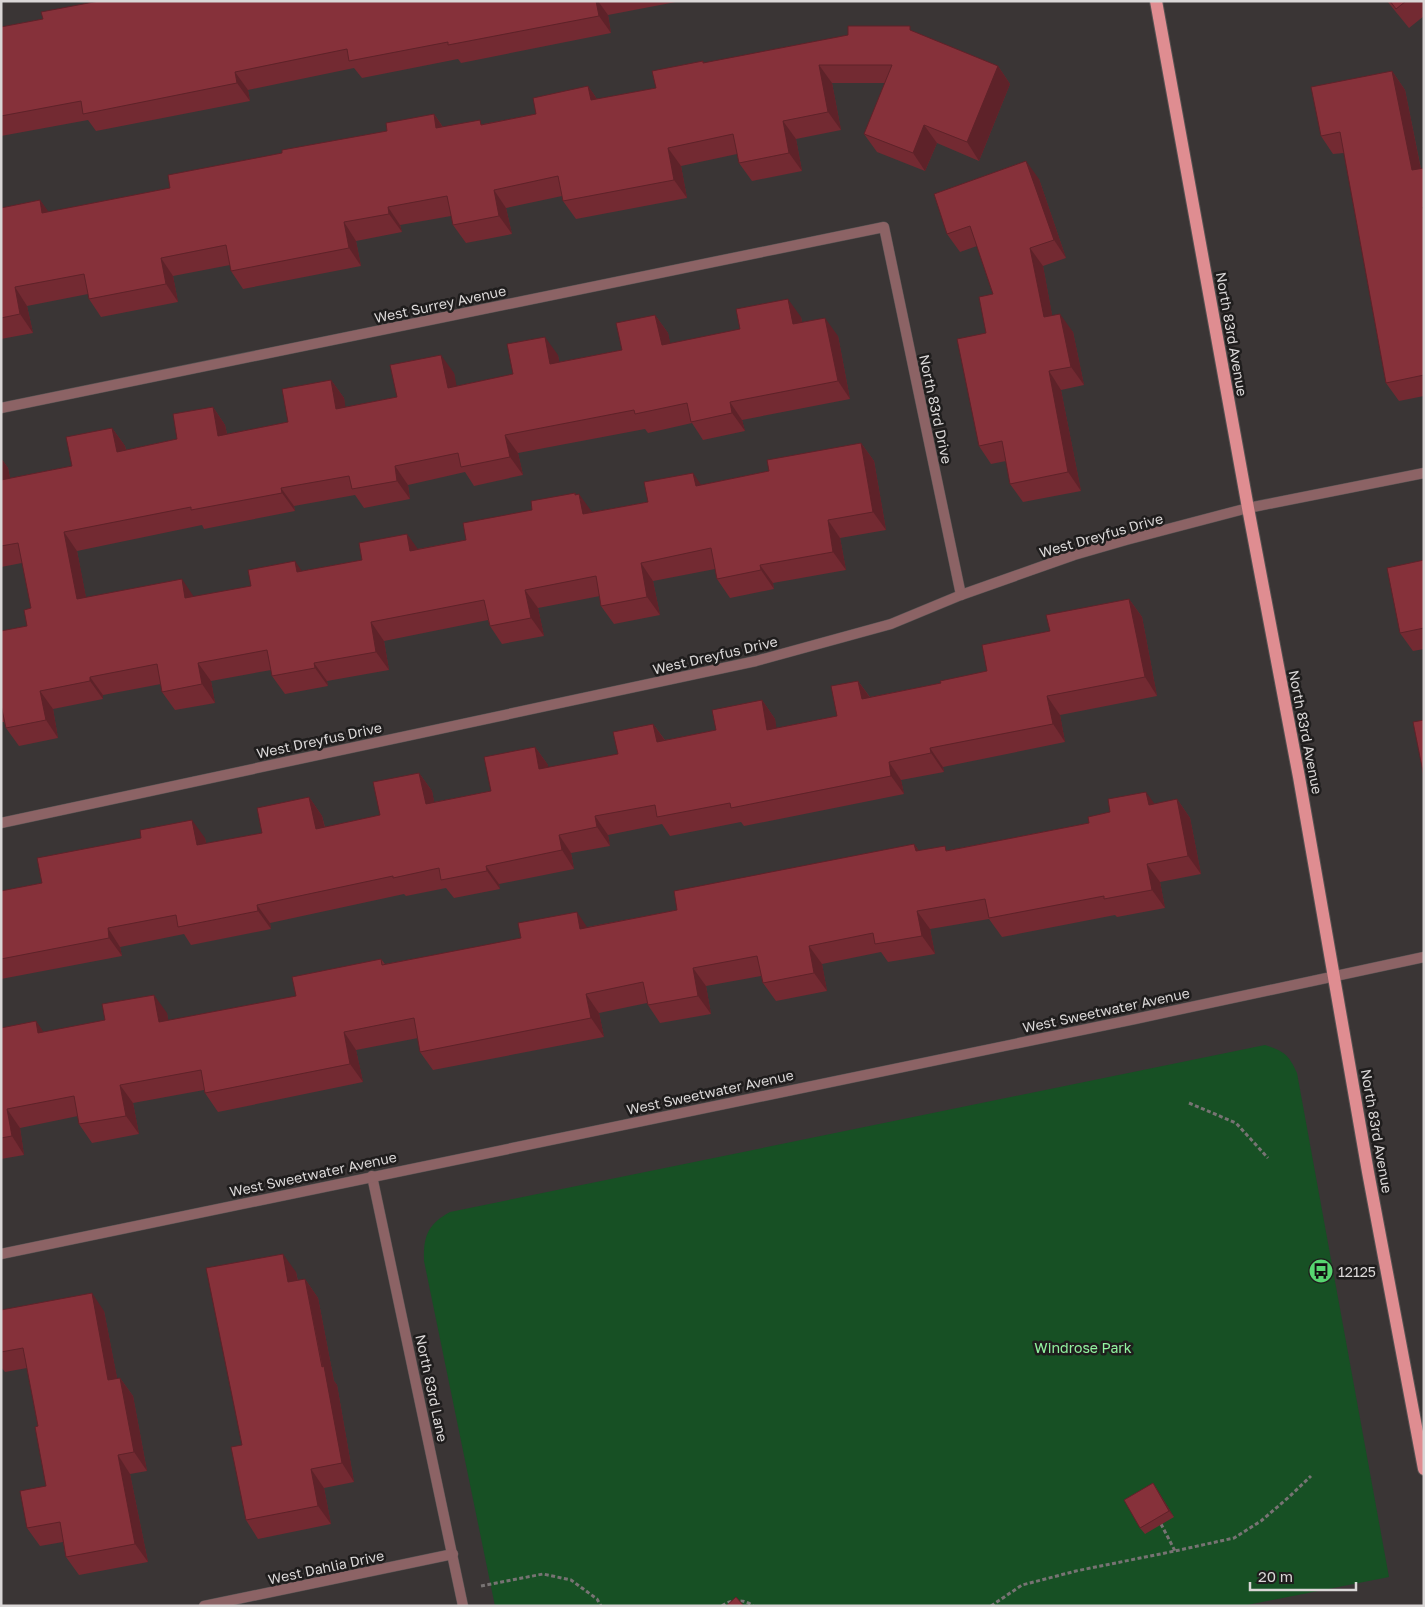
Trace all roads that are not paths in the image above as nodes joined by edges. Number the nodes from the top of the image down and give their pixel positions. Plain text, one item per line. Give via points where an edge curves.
1 (1156, 1) edge
2 (884, 228) joint
3 (1, 408) edge
4 (1424, 473) edge
5 (1248, 508) junction
6 (962, 595) junction
7 (1, 823) edge
8 (1424, 957) edge
9 (1334, 977) junction
10 (372, 1176) junction
11 (1, 1254) edge
12 (1424, 1469) edge
13 (453, 1554) junction
14 (204, 1606) edge
15 (463, 1606) edge

1 - 5 main road, North 83rd Avenue
2 - 3 street, West Surrey Avenue
2 - 6 street, North 83rd Drive
4 - 5 street, West Dreyfus Drive
5 - 6 street, West Dreyfus Drive via 1074,555
5 - 9 main road, North 83rd Avenue
6 - 7 street, West Dreyfus Drive via 891,624 756,661
8 - 9 street, West Sweetwater Avenue
9 - 10 street, West Sweetwater Avenue
9 - 12 main road, North 83rd Avenue
10 - 11 street, West Sweetwater Avenue
10 - 13 street, North 83rd Lane
13 - 14 street, West Dahlia Drive
13 - 15 street, North 83rd Lane

